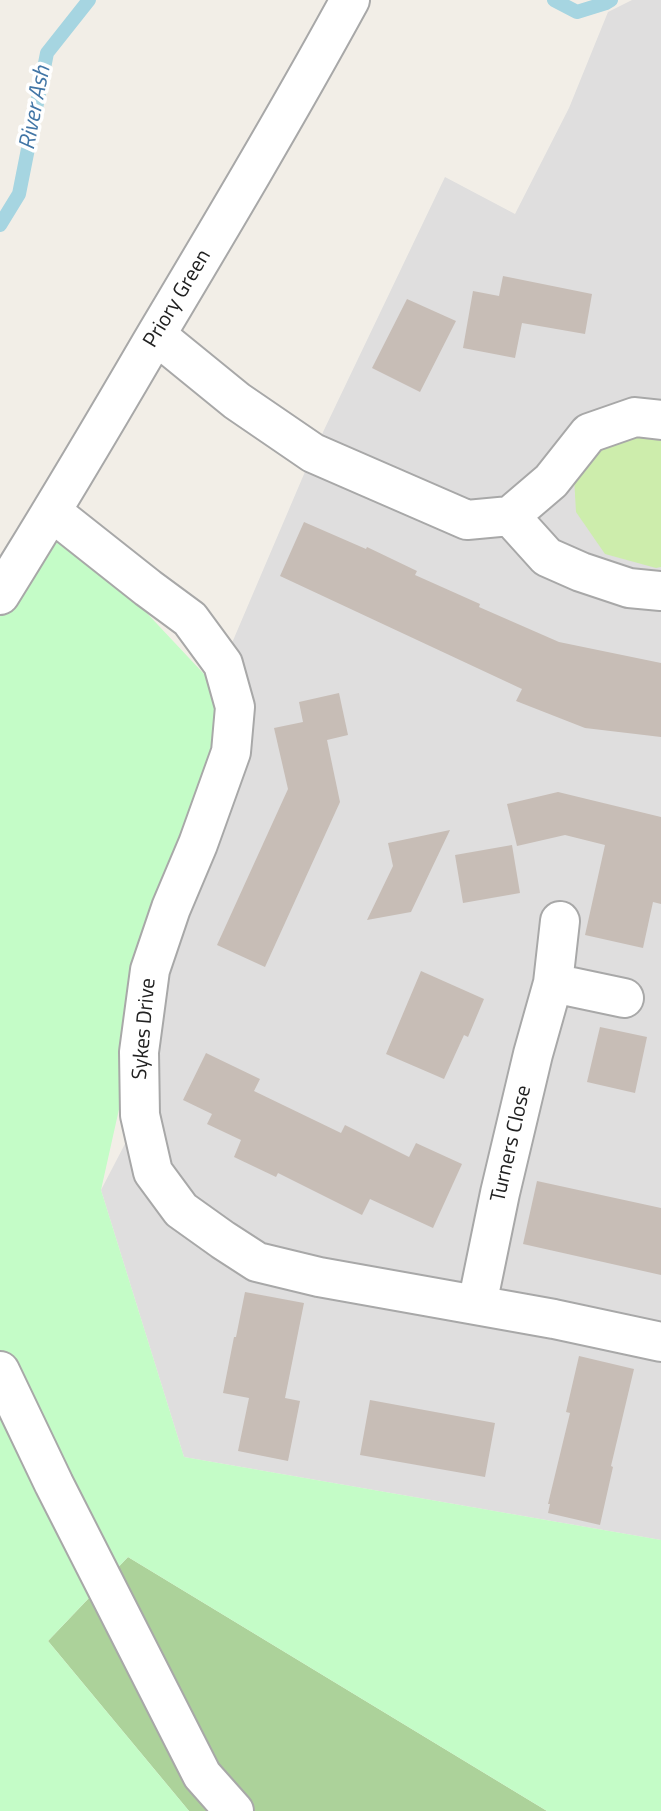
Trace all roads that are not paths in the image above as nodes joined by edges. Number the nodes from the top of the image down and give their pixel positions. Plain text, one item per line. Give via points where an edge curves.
1 (350, 0) edge
2 (156, 335) junction
3 (661, 421) edge
4 (52, 512) junction
5 (510, 516) junction
6 (661, 591) edge
7 (0, 595) edge
8 (559, 921) dead end
9 (553, 983) junction
10 (624, 998) dead end
11 (477, 1305) junction
12 (661, 1342) edge
13 (0, 1371) edge
14 (234, 1811) edge

1 - 2 street, Priory Green
2 - 4 street, Priory Green
2 - 5 street via 237,401 313,453 467,520
3 - 5 street via 635,417 589,433 551,481
4 - 7 street, Priory Green
4 - 11 street, Sykes Drive via 190,619 222,664 235,707 231,752 150,970 139,1052 141,1115 153,1171 181,1210 257,1262
5 - 6 street via 547,557 629,588
8 - 9 street, Turners Close
9 - 10 street
9 - 11 street, Turners Close
11 - 12 street, Sykes Drive
13 - 14 street via 202,1775

